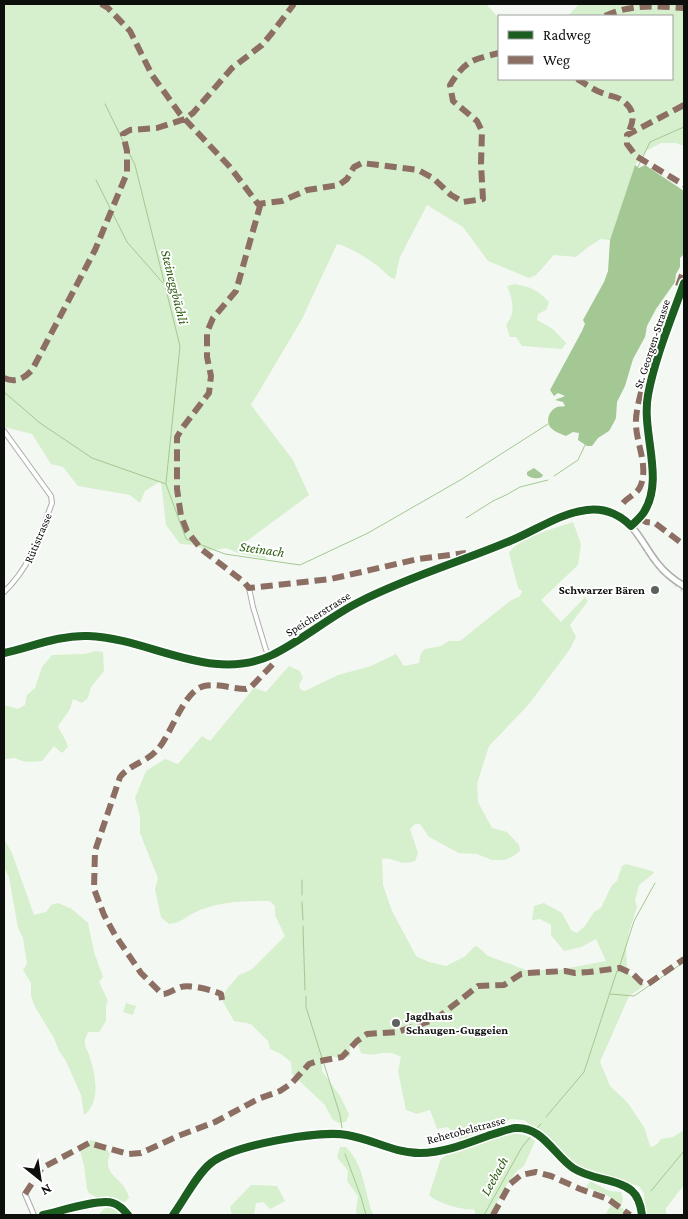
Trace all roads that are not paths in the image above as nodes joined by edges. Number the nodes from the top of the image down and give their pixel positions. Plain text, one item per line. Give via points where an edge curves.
1 (684, 283) edge
2 (4, 431) edge
3 (631, 526) junction
4 (684, 586) edge
5 (249, 588) dead end
6 (4, 592) edge
7 (4, 653) edge
8 (270, 656) junction
9 (25, 1194) dead end
10 (34, 1215) edge
11 (42, 1215) edge
12 (128, 1215) edge
13 (173, 1215) edge
14 (642, 1215) edge

1 - 3 street, St. Georgen-Strasse via 647,399 645,414 652,462 652,491 644,512
2 - 6 street, Rütistrasse via 52,503 32,556
3 - 4 main road, Speicherstrasse via 659,565
3 - 8 main road, Speicherstrasse via 604,510 570,514 514,540 377,593
5 - 8 street
7 - 8 main road, Speicherstrasse via 59,638 89,636 213,664 244,664
9 - 10 street
11 - 12 street via 108,1202 119,1206
13 - 14 street, Rehetobelstrasse via 211,1163 250,1147 320,1134 338,1134 366,1139 399,1151 428,1153 516,1128 530,1130 541,1137 578,1172 630,1190 637,1196

